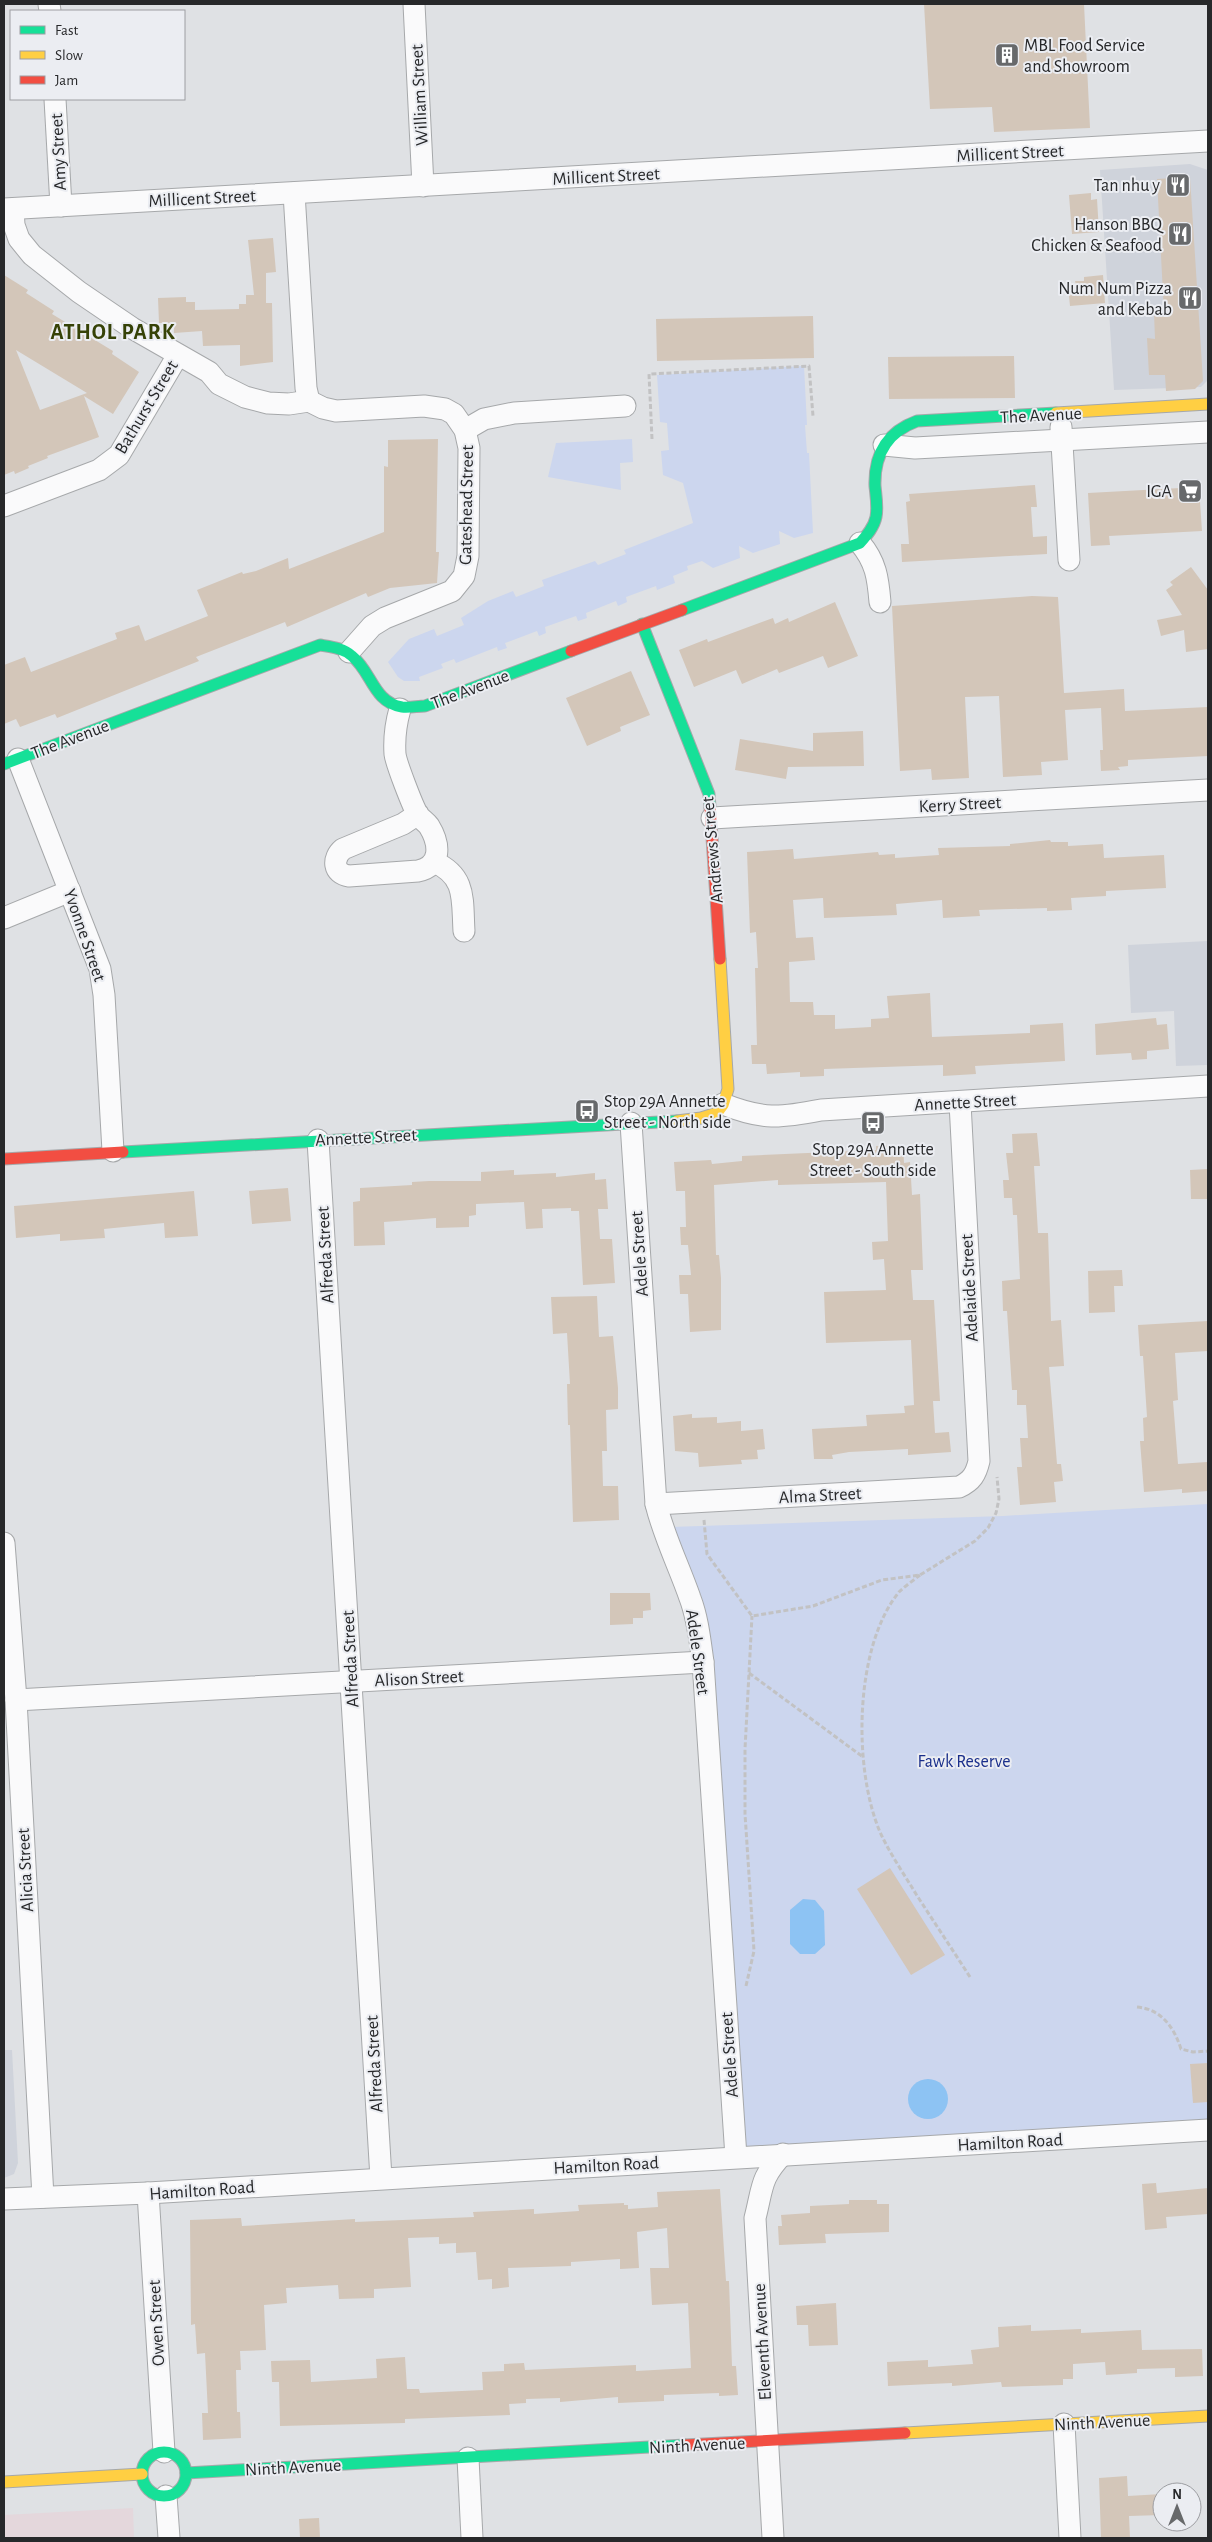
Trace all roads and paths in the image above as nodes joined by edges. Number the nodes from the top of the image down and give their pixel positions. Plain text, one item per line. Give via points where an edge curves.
1 (414, 4) edge
2 (55, 100) edge
3 (1208, 142) edge
4 (423, 186) junction
5 (294, 193) junction
6 (61, 206) junction
7 (8, 209) edge
8 (178, 355) junction
9 (309, 400) junction
10 (1208, 404) edge
11 (625, 406) dead end
12 (1060, 414) junction
13 (813, 416) dead end
14 (465, 430) junction
15 (1208, 432) edge
16 (652, 439) dead end
17 (1062, 440) junction
18 (884, 445) junction
19 (4, 506) edge
20 (860, 543) junction
21 (1069, 560) dead end
22 (880, 602) dead end
23 (642, 624) junction
24 (349, 652) junction
25 (400, 709) junction
26 (11, 762) edge
27 (1208, 790) edge
28 (418, 814) junction
29 (712, 818) junction
30 (434, 862) junction
31 (70, 892) junction
32 (4, 918) edge
33 (464, 932) dead end
34 (1208, 1086) edge
35 (726, 1096) junction
36 (960, 1103) junction
37 (631, 1123) junction
38 (318, 1140) junction
39 (112, 1151) junction
40 (4, 1159) edge
41 (987, 1474) junction
42 (656, 1504) junction
43 (704, 1516) dead end
44 (4, 1543) edge
45 (920, 1575) junction
46 (752, 1616) junction
47 (702, 1662) junction
48 (749, 1673) junction
49 (351, 1682) junction
50 (16, 1700) junction
51 (863, 1758) junction
52 (970, 1977) dead end
53 (746, 1988) dead end
54 (1137, 2007) dead end
55 (1208, 2051) edge
56 (1208, 2130) edge
57 (783, 2154) junction
58 (736, 2157) junction
59 (381, 2178) junction
60 (148, 2194) junction
61 (43, 2197) junction
62 (4, 2199) edge
63 (1208, 2416) edge
64 (1064, 2424) junction
65 (768, 2440) junction
66 (164, 2452) junction
67 (468, 2458) junction
68 (186, 2473) junction
69 (142, 2474) junction
70 (4, 2482) edge
71 (166, 2496) junction
72 (169, 2538) edge
73 (472, 2538) edge
74 (773, 2538) edge
75 (1070, 2538) edge

1 - 4 street, William Street
2 - 6 street, Amy Street
3 - 4 street, Millicent Street
4 - 5 street, Millicent Street
5 - 6 street, Millicent Street
5 - 9 street
6 - 7 street, Millicent Street
7 - 8 street via 19,239 32,255 124,323
8 - 9 street via 209,372 219,384 245,397 275,404
8 - 19 street, Bathurst Street via 119,456 99,470
9 - 14 street, Gateshead Street via 336,411 435,407 454,414
10 - 12 street, The Avenue
11 - 14 street via 514,413 484,419
12 - 17 street
12 - 18 street, The Avenue via 917,421 900,426
13 - 16 path via 809,366 649,374
14 - 24 street, Gateshead Street via 469,455 468,556 464,576 452,591 372,626
15 - 17 street, The Avenue
17 - 18 street, The Avenue via 915,448
17 - 21 street
18 - 20 street, The Avenue via 876,458 876,516 869,534
20 - 22 street via 872,559 878,575
20 - 23 street, The Avenue
23 - 25 street, The Avenue via 425,706
23 - 29 street, Andrews Street via 709,794
24 - 25 street via 383,700
24 - 26 street, The Avenue via 331,645 304,649
25 - 28 street via 395,755
26 - 31 street, Yvonne Street
27 - 29 street, Kerry Street
28 - 30 street via 429,826 435,841 437,852
28 - 30 street via 404,824 338,853 336,870 349,876 418,871 428,869
29 - 35 street, Andrews Street
30 - 33 street via 444,866 459,882
31 - 32 street
31 - 39 street, Yvonne Street via 100,969
34 - 36 street, Annette Street
35 - 36 street, Annette Street via 754,1116 766,1117 789,1117 820,1110
35 - 37 street, Annette Street via 717,1113 702,1118
36 - 41 street, Adelaide Street via 979,1461
37 - 38 street, Annette Street
37 - 42 street, Adele Street
38 - 39 street, Annette Street
38 - 49 street, Alfreda Street
39 - 40 street, Annette Street
41 - 42 street, Alma Street via 959,1487
41 - 45 path via 999,1499 988,1528 975,1541
42 - 47 street, Adele Street via 691,1599
43 - 46 path via 707,1554
44 - 50 street, Alicia Street
45 - 46 path via 882,1580 813,1606
45 - 51 path via 900,1592 882,1623 869,1658
46 - 48 path
47 - 49 street, Alison Street
47 - 58 street, Adele Street
48 - 51 path
48 - 53 path via 745,1814 754,1951
49 - 50 street, Alison Street
49 - 59 street, Alfreda Street
50 - 61 street, Alicia Street
51 - 52 path via 880,1831 895,1861
54 - 55 path via 1162,2016 1181,2049
56 - 57 street, Hamilton Road
57 - 58 street, Hamilton Road
57 - 65 street, Eleventh Avenue via 762,2181 755,2218
58 - 59 street, Hamilton Road
59 - 60 street, Hamilton Road
60 - 61 street, Hamilton Road
60 - 66 street, Owen Street
61 - 62 street, Hamilton Road
63 - 64 street, Ninth Avenue
64 - 65 street, Ninth Avenue
64 - 75 street
65 - 67 street, Ninth Avenue
65 - 74 street, Eleventh Avenue
66 - 68 street via 182,2460
66 - 69 street via 147,2461
67 - 68 street, Ninth Avenue
67 - 73 street
68 - 71 street via 183,2486
69 - 70 street
69 - 71 street via 143,2481 152,2492
71 - 72 street

